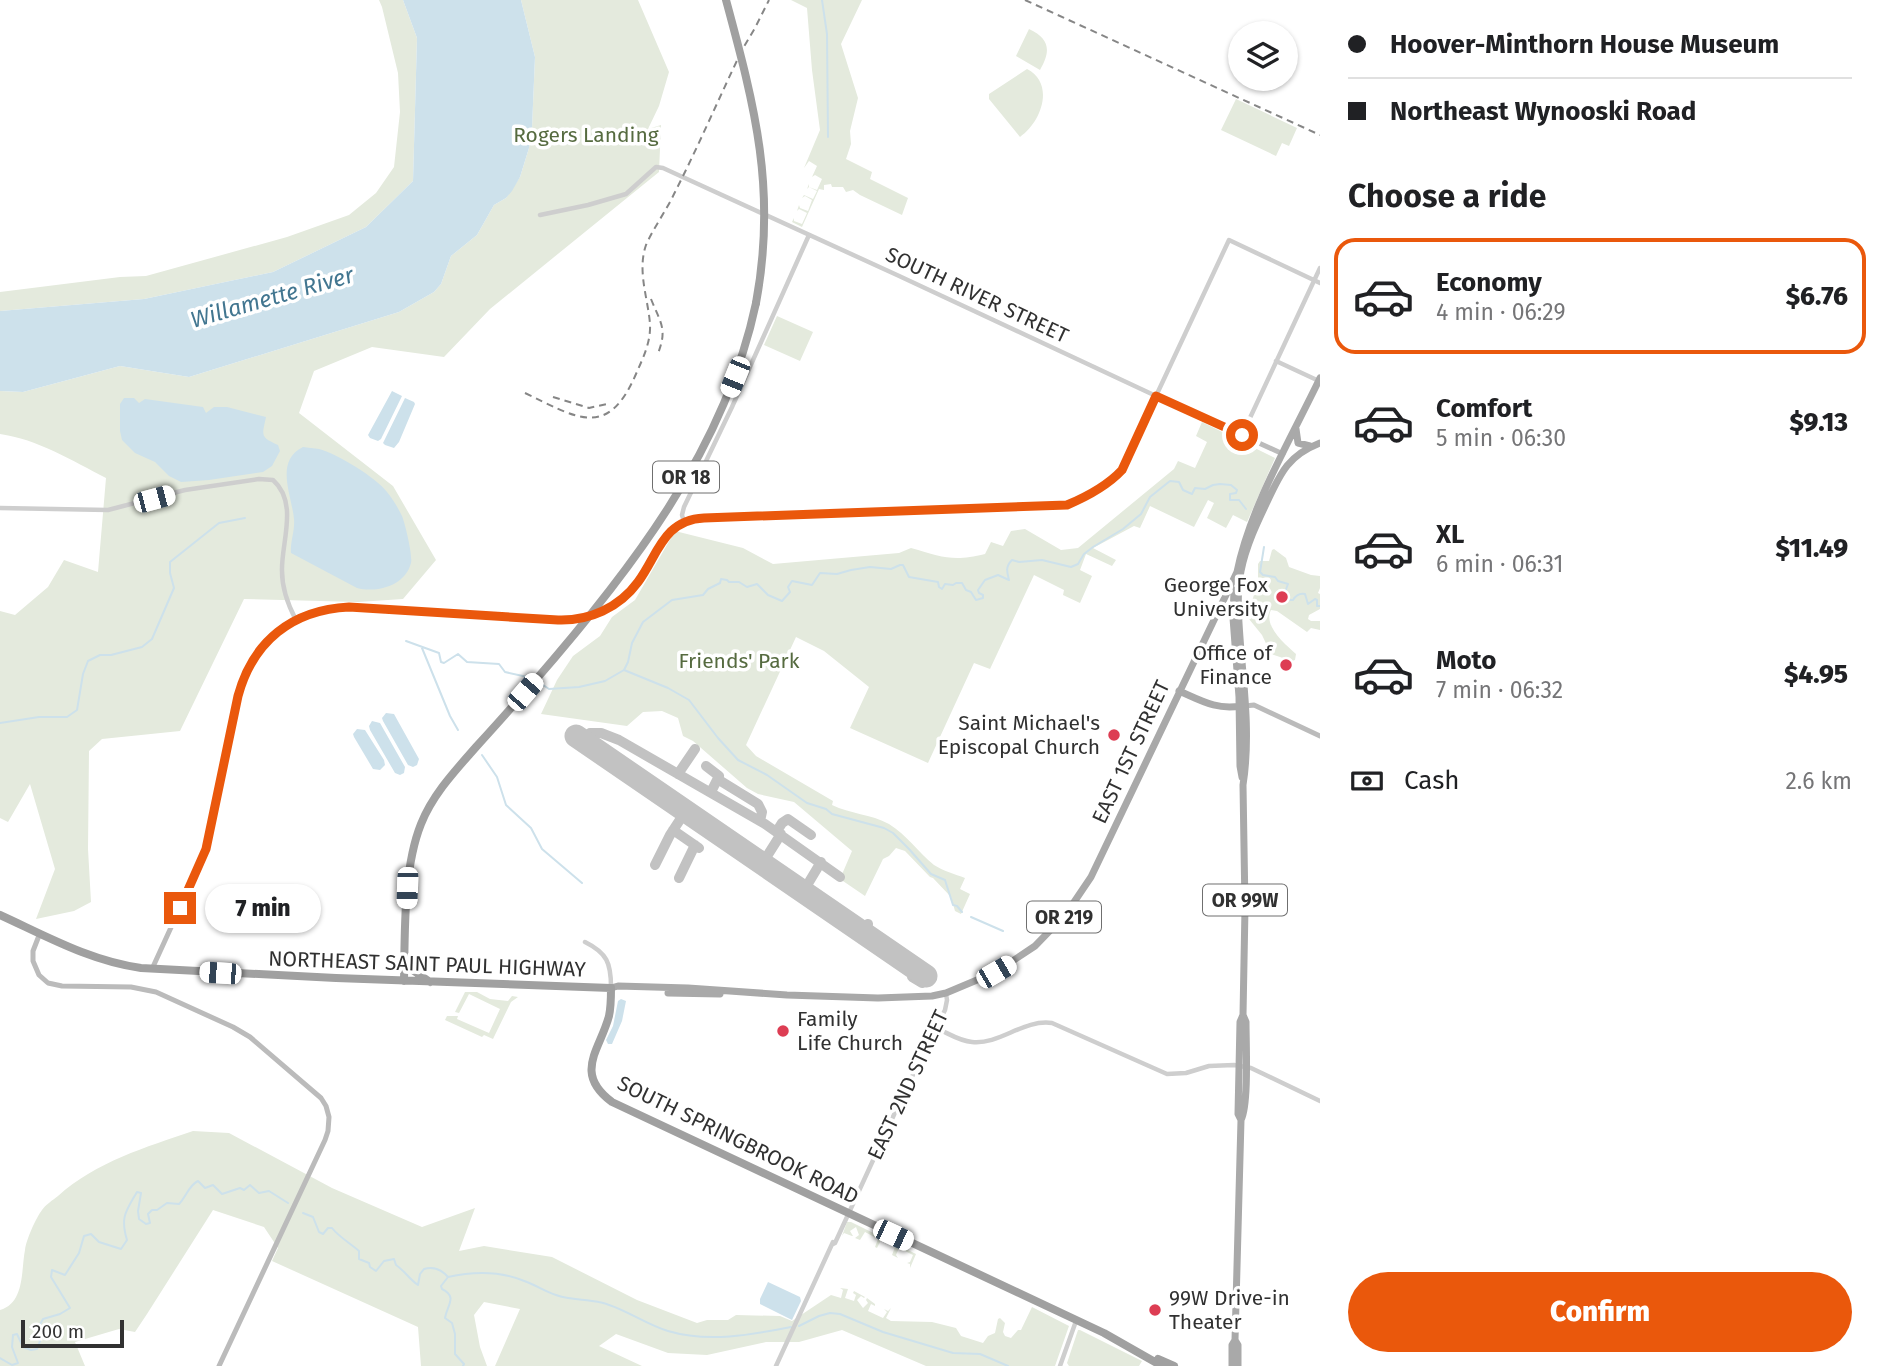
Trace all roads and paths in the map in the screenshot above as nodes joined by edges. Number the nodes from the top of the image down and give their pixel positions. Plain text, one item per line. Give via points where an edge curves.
1 (726, 0) edge
2 (540, 215) dead end
3 (809, 235) junction
4 (1320, 268) edge
5 (1317, 281) edge
6 (1276, 361) junction
7 (1320, 380) edge
8 (1156, 396) junction
9 (1296, 428) junction
10 (1242, 435) junction
11 (1320, 443) edge
12 (1310, 447) junction
13 (1283, 454) junction
14 (1297, 455) junction
15 (1279, 478) junction
16 (0, 508) edge
17 (684, 522) junction
18 (1239, 574) junction
19 (296, 620) junction
20 (1180, 691) junction
21 (1242, 706) junction
22 (1320, 736) edge
23 (0, 915) edge
24 (40, 933) junction
25 (585, 942) dead end
26 (405, 955) junction
27 (152, 969) junction
28 (404, 981) junction
29 (430, 982) junction
30 (971, 982) junction
31 (611, 988) junction
32 (946, 993) junction
33 (924, 996) junction
34 (936, 1028) junction
35 (1242, 1067) junction
36 (1320, 1101) edge
37 (848, 1214) junction
38 (1076, 1321) junction
39 (1235, 1340) junction
40 (1142, 1354) junction
41 (1167, 1365) edge
42 (219, 1366) edge
43 (776, 1366) edge
44 (1060, 1366) edge
45 (1231, 1366) edge
46 (1238, 1366) edge

1 - 26 highway, OR 18, bridge via 752,100 765,199 756,303 735,377 700,452 646,542 579,630 431,803 409,866
2 - 3 street, SOUTH RIVER STREET via 626,194 656,167
3 - 8 street, SOUTH RIVER STREET
3 - 17 street via 684,507
4 - 5 street
5 - 6 street
5 - 8 street via 1229,240
6 - 7 street
6 - 10 street
7 - 9 main road, EAST 1ST STREET / OR 99W
8 - 10 main road, SOUTH RIVER STREET
8 - 17 main road via 1122,470 1063,505
9 - 12 main road via 1298,443
9 - 13 main road, EAST 1ST STREET / OR 99W
10 - 13 main road, SOUTH RIVER STREET
11 - 12 main road, OR 99W
12 - 14 main road, EAST 1ST STREET / OR 99W
13 - 14 main road
13 - 15 main road
13 - 18 main road, EAST 1ST STREET / OR 99W via 1247,532
14 - 15 main road, EAST 1ST STREET / OR 99W
15 - 18 main road, EAST 1ST STREET / OR 99W
16 - 19 street via 108,510 197,488 273,480 286,511 282,575
17 - 19 main road, bridge via 666,536 631,591 586,618 349,607
18 - 20 main road, EAST 1ST STREET / OR 219
18 - 21 main road, OR 99W via 1233,611
19 - 27 main road via 264,644 245,674 205,853
20 - 21 main road via 1215,707
20 - 30 main road, EAST 1ST STREET / OR 219 via 1076,902 1035,946
21 - 22 main road via 1254,705
21 - 35 main road, OR 99W via 1246,1022
23 - 24 highway, NORTHEAST SAINT PAUL HIGHWAY / OR 219
24 - 27 highway, NORTHEAST SAINT PAUL HIGHWAY / OR 219 via 95,958
24 - 42 main road via 33,961 48,983 131,987 169,997 250,1037 315,1092 326,1107 330,1124 325,1140
25 - 31 street via 608,962
26 - 28 highway, OR 18
26 - 29 highway via 414,971
27 - 28 highway, NORTHEAST SAINT PAUL HIGHWAY / OR 219
28 - 29 highway, NORTHEAST SAINT PAUL HIGHWAY / OR 219
29 - 31 highway, NORTHEAST SAINT PAUL HIGHWAY / OR 219
30 - 32 main road, EAST 1ST STREET / OR 219
30 - 33 main road, EAST 1ST STREET / OR 219
31 - 33 main road, NORTHEAST SAINT PAUL HIGHWAY / OR 219
31 - 37 highway, SOUTH SPRINGBROOK ROAD via 609,1014 592,1066 606,1097
32 - 33 main road, EAST 1ST STREET / OR 219
32 - 34 street, EAST 2ND STREET via 947,1003
34 - 35 street via 975,1042 1045,1022 1167,1074 1209,1066
34 - 37 street, EAST 2ND STREET
35 - 36 street
35 - 39 main road, OR 99W
37 - 38 highway, SOUTH SPRINGBROOK ROAD
37 - 43 street, EAST 2ND STREET
38 - 40 highway, SOUTH SPRINGBROOK ROAD
38 - 44 street
39 - 45 main road, OR 99W
39 - 46 main road, OR 99W
40 - 41 highway
40 - 41 highway

